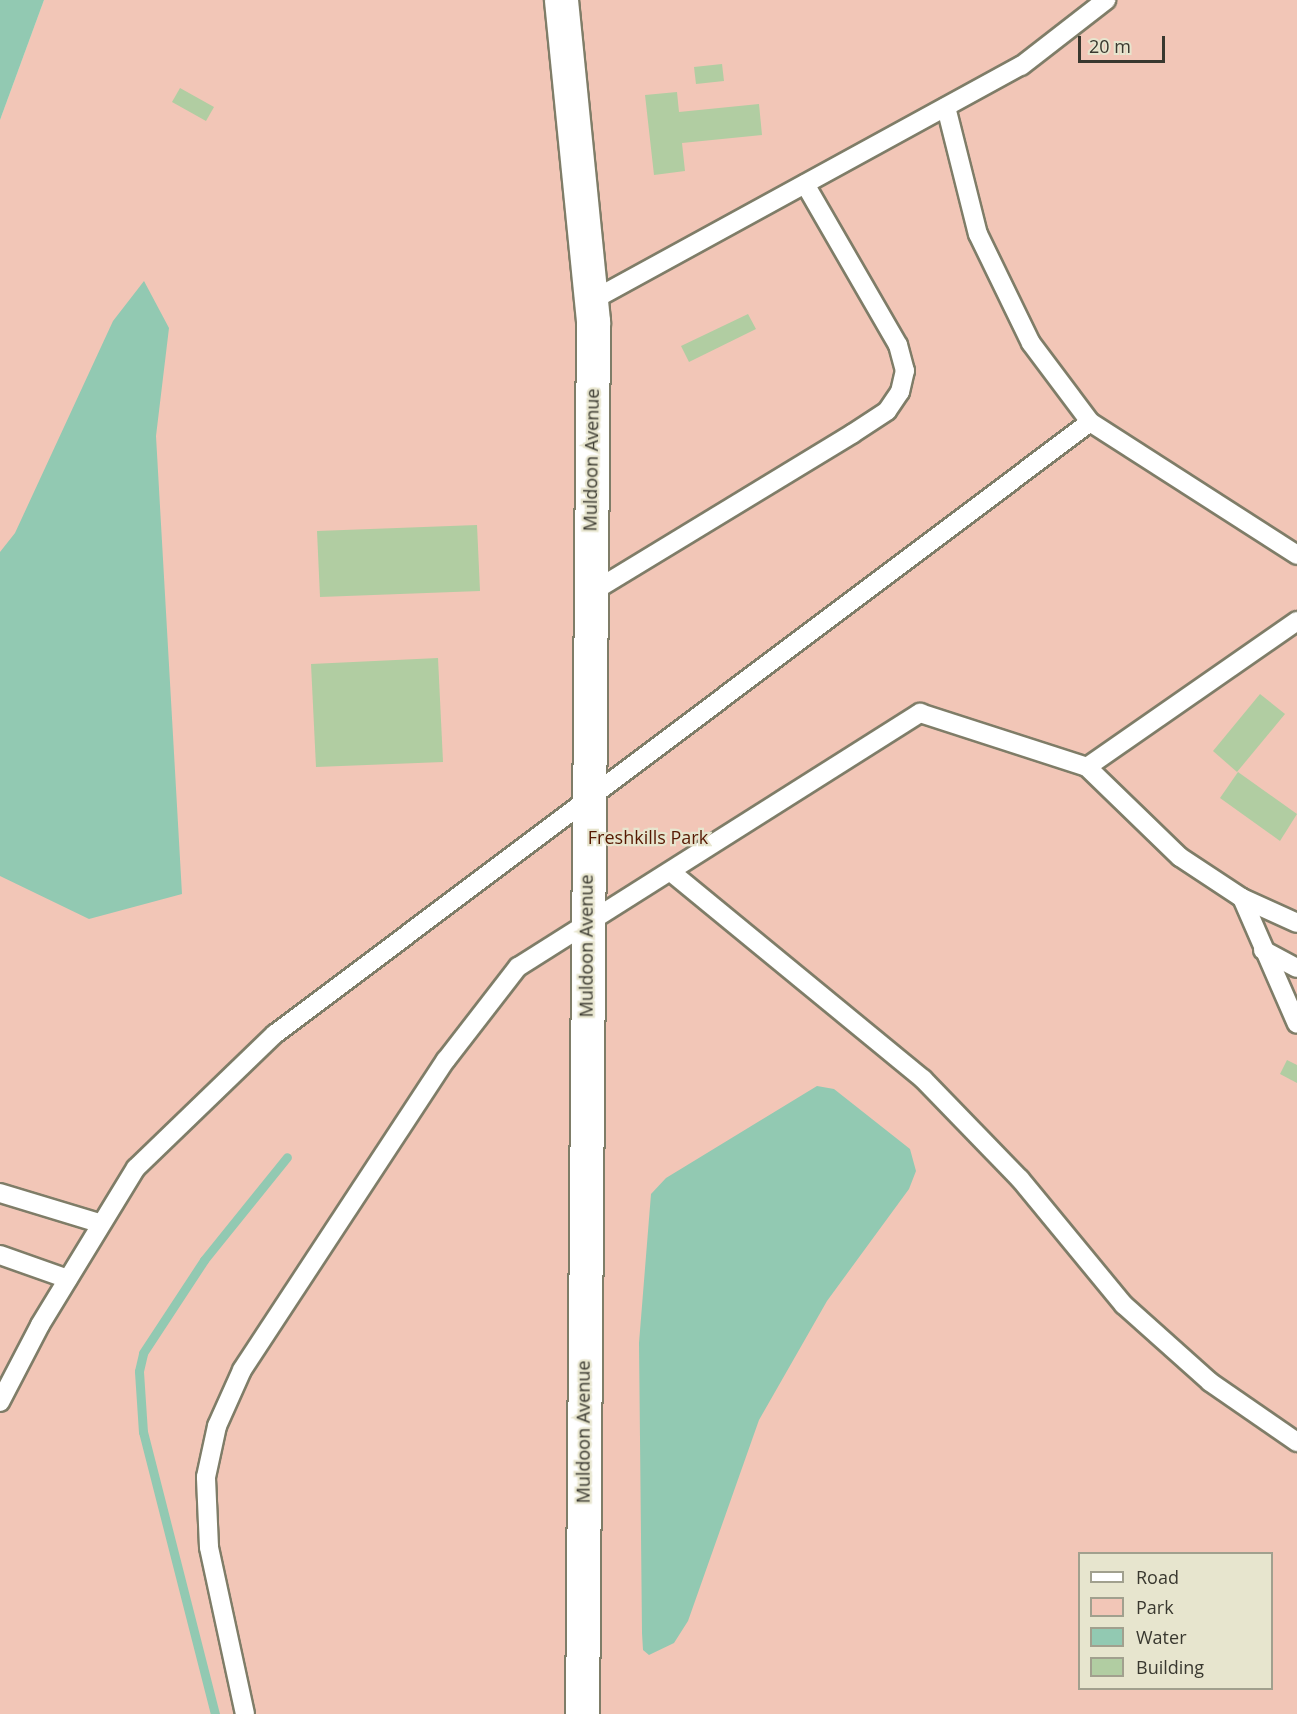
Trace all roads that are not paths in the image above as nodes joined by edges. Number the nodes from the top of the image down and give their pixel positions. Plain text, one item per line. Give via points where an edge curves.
1 (561, 0) edge
2 (1103, 1) edge
3 (946, 107) junction
4 (806, 184) junction
5 (591, 301) junction
6 (1090, 422) junction
7 (1297, 555) edge
8 (589, 594) junction
9 (1297, 621) edge
10 (1087, 767) junction
11 (587, 805) junction
12 (671, 872) junction
13 (1242, 898) junction
14 (1297, 922) edge
15 (586, 925) junction
16 (1263, 950) junction
17 (1297, 968) edge
18 (1297, 1024) edge
19 (0, 1193) edge
20 (99, 1223) junction
21 (0, 1255) edge
22 (68, 1279) junction
23 (0, 1402) edge
24 (1297, 1442) edge
25 (244, 1714) edge
26 (582, 1714) edge

1 - 5 street, Muldoon Avenue
2 - 3 lane via 1021,66
3 - 4 lane
3 - 6 lane via 978,234 1031,343
4 - 5 lane
4 - 8 lane via 898,345 905,371 900,392 886,411 852,434
5 - 8 street, Muldoon Avenue
6 - 7 lane
6 - 11 lane
8 - 11 street, Muldoon Avenue
9 - 10 lane
10 - 12 lane via 920,713
10 - 13 lane via 1159,840
11 - 15 street, Muldoon Avenue
11 - 20 lane via 275,1034 164,1136
12 - 15 lane
12 - 24 lane via 923,1079 1020,1179 1124,1305 1210,1382
13 - 14 lane
13 - 16 lane
15 - 25 lane via 518,967 497,989 230,1395 211,1448 206,1506 211,1558
15 - 26 street, Muldoon Avenue
16 - 17 lane
16 - 18 lane
19 - 20 lane
20 - 22 lane
21 - 22 lane
22 - 23 lane

